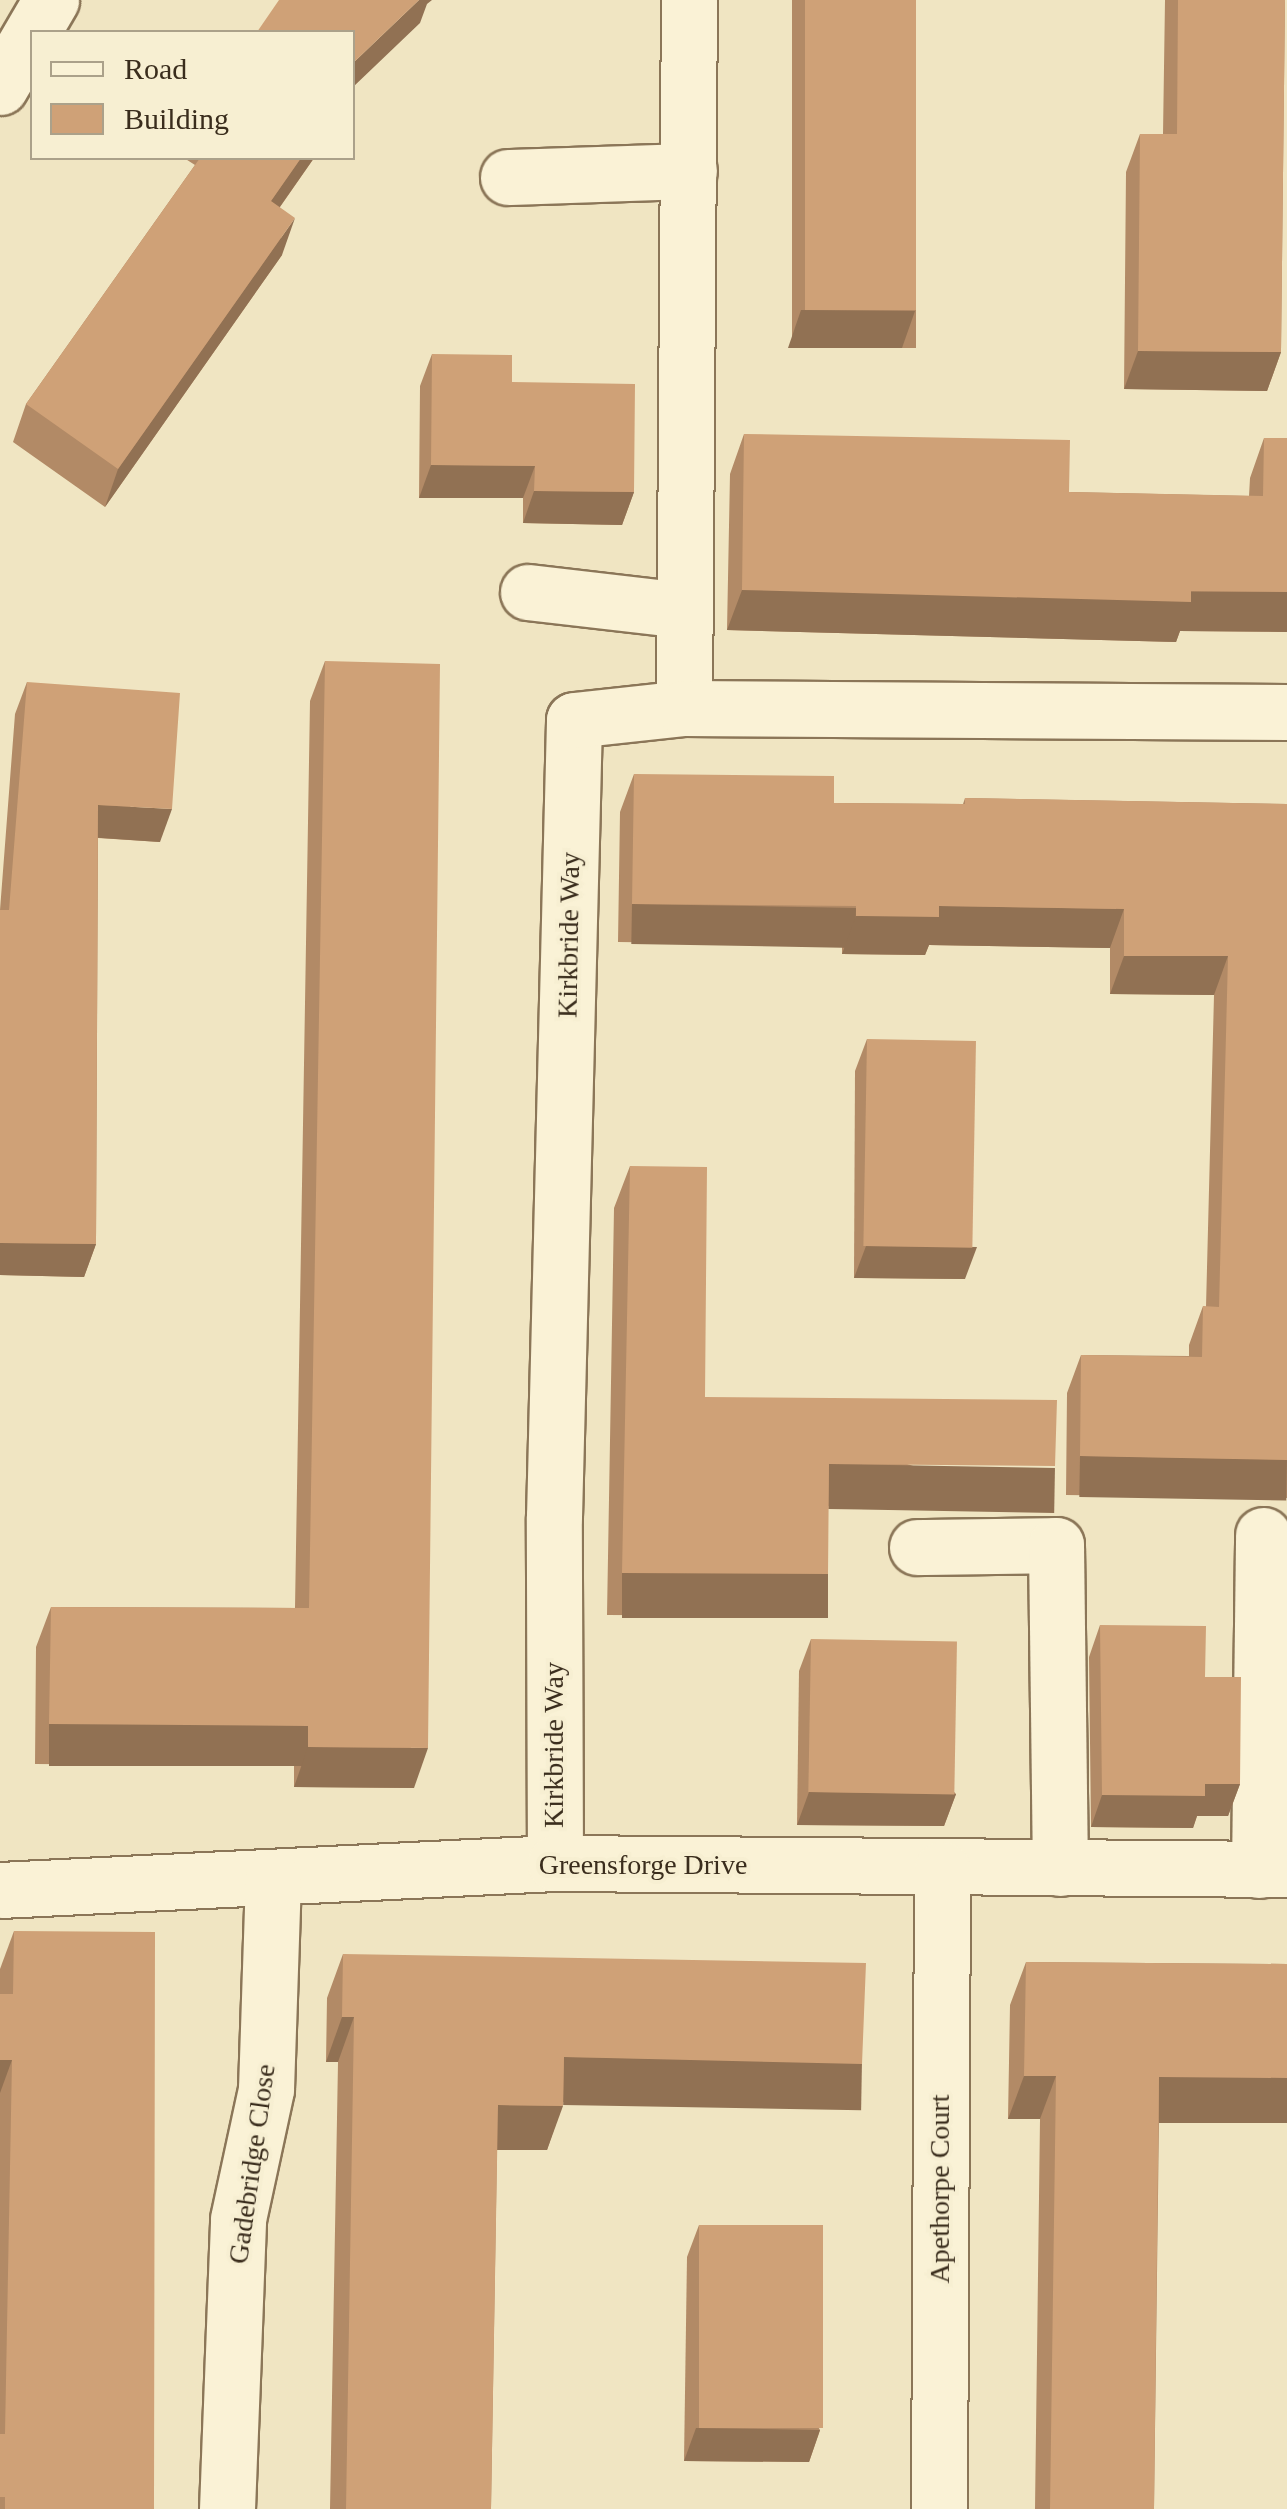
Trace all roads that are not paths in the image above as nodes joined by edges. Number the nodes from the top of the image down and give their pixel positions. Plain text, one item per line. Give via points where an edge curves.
1 (51, 0) edge
2 (690, 0) edge
3 (33, 30) edge
4 (30, 36) edge
5 (0, 87) edge
6 (690, 171) junction
7 (508, 177) dead end
8 (528, 592) dead end
9 (684, 610) junction
10 (684, 708) junction
11 (1287, 712) edge
12 (1263, 1535) dead end
13 (917, 1547) dead end
14 (555, 1863) junction
15 (1060, 1868) junction
16 (942, 1869) junction
17 (1273, 1869) edge
18 (273, 1880) junction
19 (0, 1890) edge
20 (227, 2509) edge
21 (939, 2509) edge

1 - 3 street
2 - 6 street
4 - 5 street
6 - 7 street
6 - 9 street
8 - 9 street
9 - 10 street
10 - 11 street, Kirkbride Way
10 - 14 street, Kirkbride Way via 574,720 554,1518
12 - 17 street
13 - 15 street via 1056,1545
14 - 16 street, Greensforge Drive
14 - 18 street, Greensforge Drive
15 - 16 street, Greensforge Drive
15 - 17 street, Greensforge Drive
16 - 21 street, Apethorpe Court
18 - 19 street, Greensforge Drive
18 - 20 street, Gadebridge Close via 266,2089 238,2219

